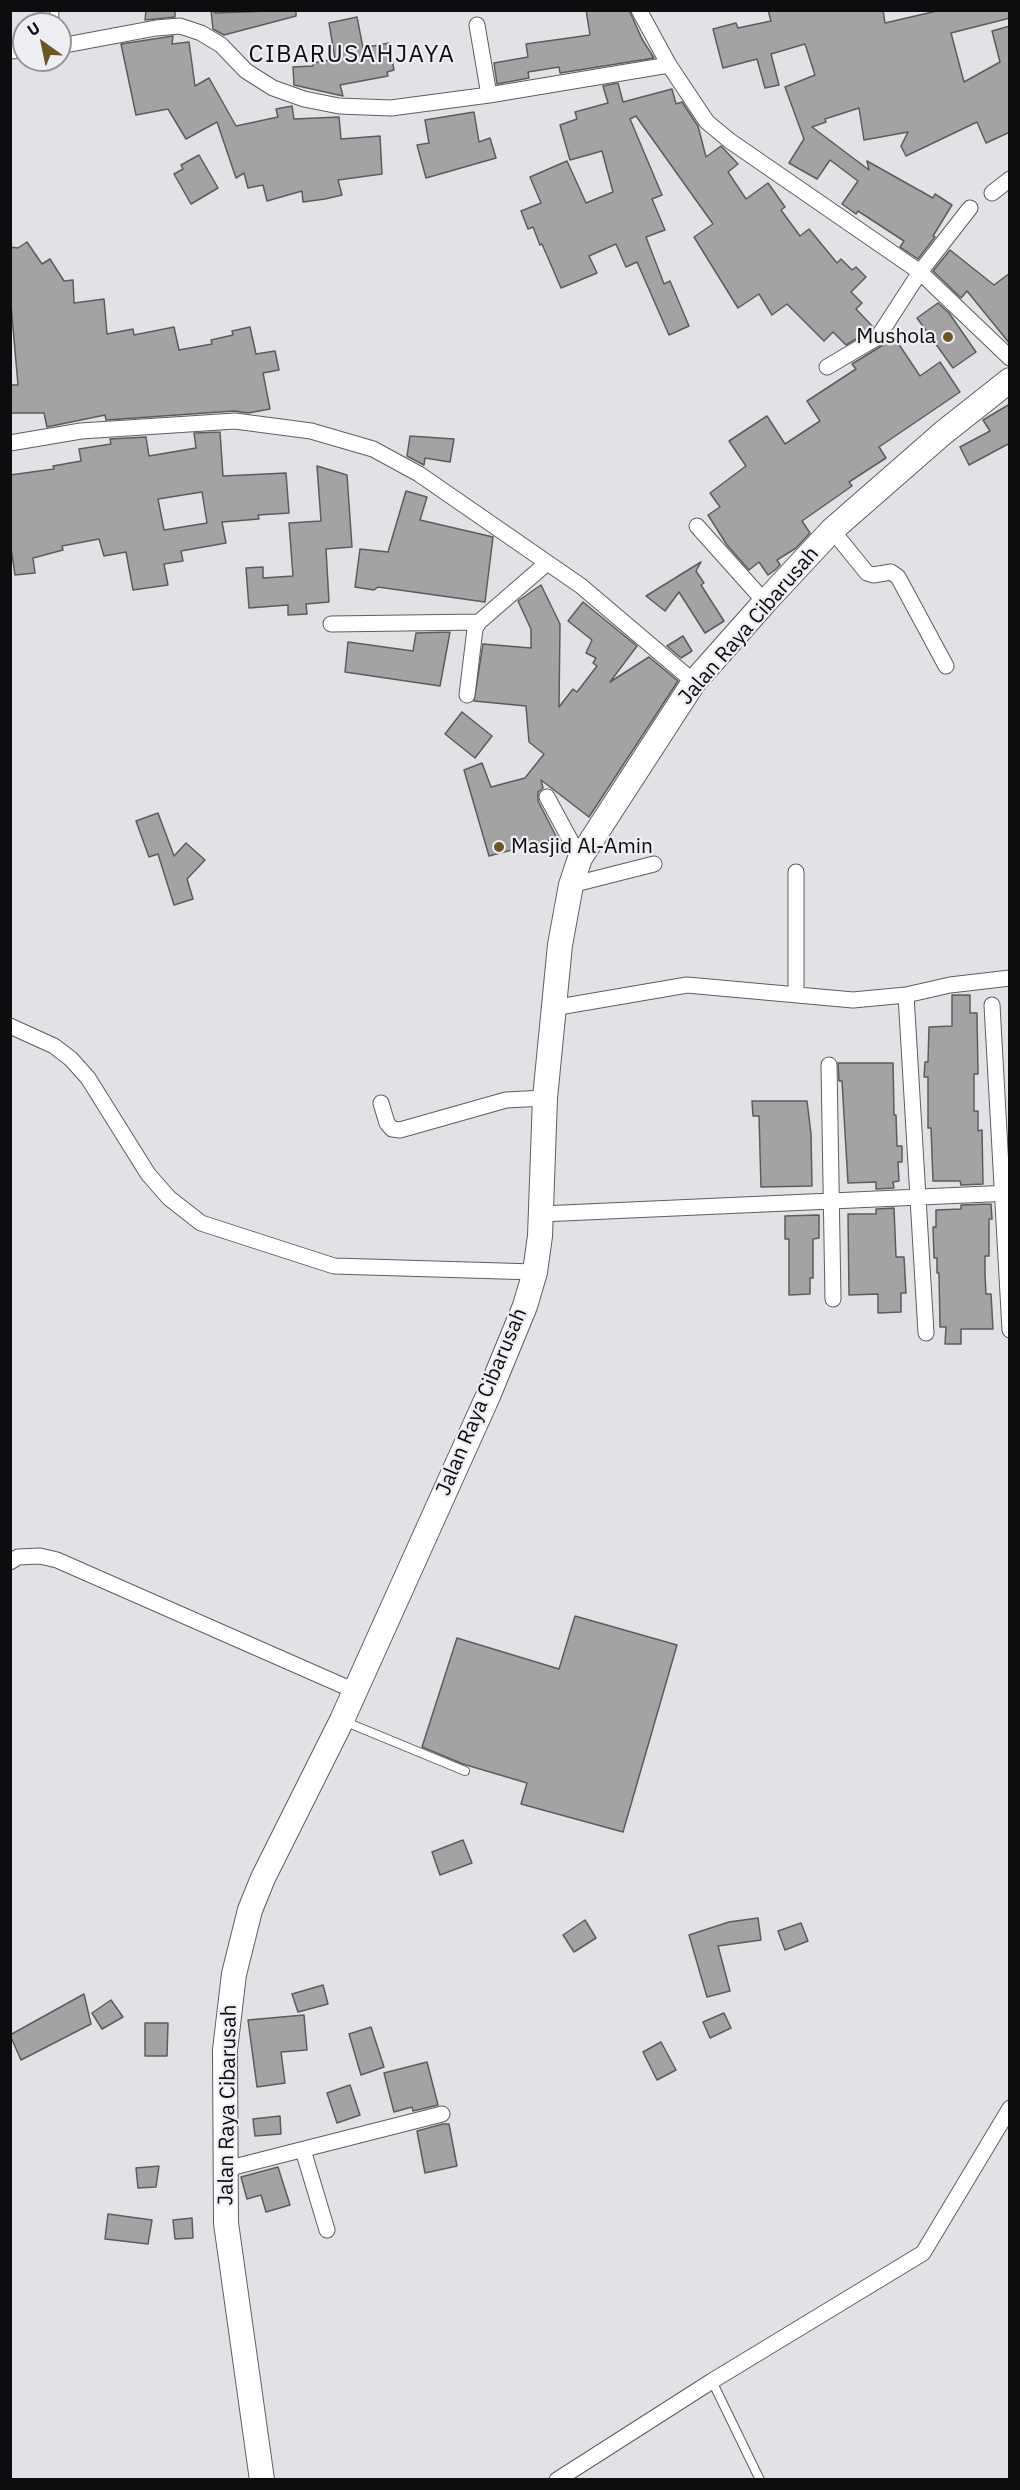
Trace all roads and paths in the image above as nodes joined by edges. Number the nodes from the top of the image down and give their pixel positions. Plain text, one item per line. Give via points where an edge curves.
1 (639, 10) edge
2 (477, 25) dead end
3 (72, 44) edge
4 (669, 65) junction
5 (489, 95) junction
6 (1010, 179) edge
7 (992, 193) dead end
8 (970, 208) dead end
9 (920, 272) junction
10 (1010, 358) edge
11 (827, 367) dead end
12 (1010, 380) edge
13 (10, 443) edge
14 (697, 526) dead end
15 (832, 530) junction
16 (547, 563) junction
17 (765, 602) junction
18 (479, 622) junction
19 (332, 624) dead end
20 (946, 666) dead end
21 (694, 682) junction
22 (467, 695) dead end
23 (547, 797) dead end
24 (580, 858) junction
25 (654, 864) dead end
26 (796, 872) dead end
27 (571, 885) junction
28 (1010, 978) edge
29 (796, 995) junction
30 (906, 995) junction
31 (992, 1005) dead end
32 (554, 1008) junction
33 (10, 1026) edge
34 (829, 1065) dead end
35 (545, 1098) junction
36 (381, 1103) dead end
37 (1006, 1193) edge
38 (919, 1197) junction
39 (831, 1201) junction
40 (541, 1214) junction
41 (535, 1272) junction
42 (833, 1299) dead end
43 (1010, 1330) edge
44 (926, 1333) dead end
45 (13, 1554) edge
46 (355, 1691) junction
47 (342, 1720) junction
48 (465, 1770) dead end
49 (1010, 2108) edge
50 (442, 2114) dead end
51 (303, 2150) junction
52 (226, 2169) junction
53 (327, 2230) dead end
54 (712, 2381) junction
55 (262, 2480) edge
56 (557, 2480) edge
57 (760, 2480) edge

1 - 4 street
2 - 5 street
3 - 5 street via 180,26 221,45 257,80 304,99 339,106 391,108
4 - 5 street
4 - 9 street via 716,131
6 - 7 street
8 - 9 street
9 - 10 street
9 - 11 street via 878,337
12 - 15 main road, Jalan Raya Cibarusah
13 - 16 street via 81,430 235,422 311,430 373,449 419,474
14 - 17 street
15 - 17 main road, Jalan Raya Cibarusah
15 - 20 street via 867,573 896,575
16 - 18 street
16 - 21 street via 598,599
17 - 21 main road, Jalan Raya Cibarusah
18 - 19 street
18 - 22 street via 472,636
21 - 24 main road, Jalan Raya Cibarusah
23 - 24 street
24 - 27 main road, Jalan Raya Cibarusah
25 - 27 street
26 - 29 street
27 - 32 main road, Jalan Raya Cibarusah
28 - 30 street
29 - 30 street via 853,1000
29 - 32 street via 687,985
30 - 38 street
31 - 37 street
32 - 35 main road, Jalan Raya Cibarusah
33 - 41 street via 54,1046 71,1059 148,1174 169,1198 201,1223 334,1266
34 - 39 street
35 - 36 street via 506,1100 400,1130 387,1123
35 - 40 main road, Jalan Raya Cibarusah
37 - 38 street
37 - 43 street
38 - 39 street
38 - 44 street
39 - 40 street
39 - 42 street
40 - 41 main road, Jalan Raya Cibarusah
41 - 46 main road, Jalan Raya Cibarusah via 514,1336
45 - 46 street via 57,1560
46 - 47 main road, Jalan Raya Cibarusah
47 - 48 lane
47 - 52 main road, Jalan Raya Cibarusah via 263,1878 241,1942 226,2030
49 - 54 street via 923,2253
50 - 51 street
51 - 52 street
51 - 53 street
52 - 55 main road, Jalan Raya Cibarusah via 228,2246
54 - 56 street
54 - 57 lane

